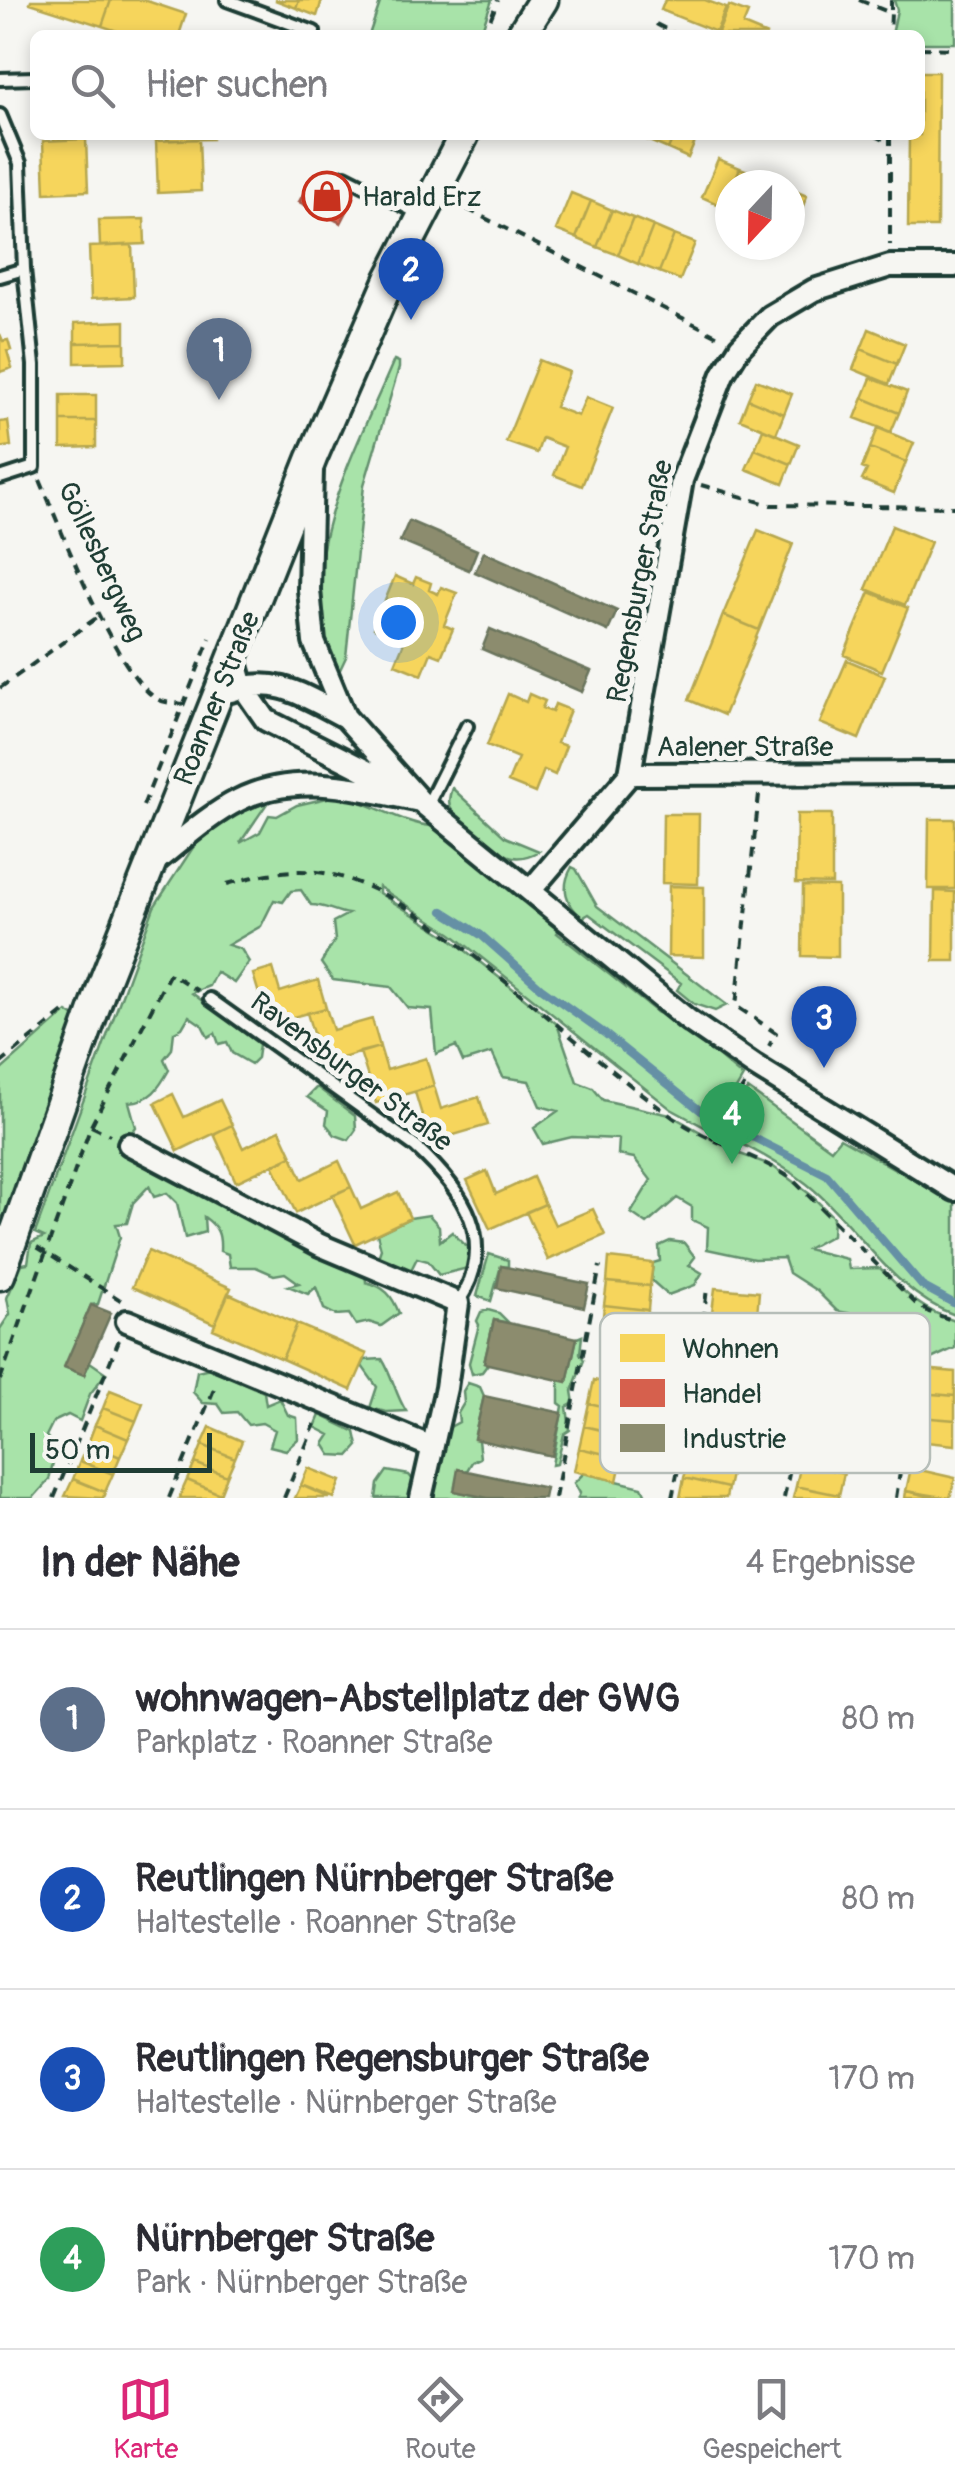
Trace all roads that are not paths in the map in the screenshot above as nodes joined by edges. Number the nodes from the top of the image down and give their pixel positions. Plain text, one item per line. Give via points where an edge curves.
1 (227, 0) edge
2 (542, 0) edge
3 (309, 30) edge
4 (524, 30) edge
5 (30, 78) edge
6 (0, 80) edge
7 (0, 115) edge
8 (461, 140) edge
9 (345, 176) dead end
10 (422, 215) junction
11 (955, 266) edge
12 (24, 269) junction
13 (0, 276) edge
14 (312, 458) junction
15 (0, 478) edge
16 (234, 653) junction
17 (242, 687) junction
18 (216, 700) junction
19 (345, 717) junction
20 (467, 726) dead end
21 (955, 772) edge
22 (630, 774) junction
23 (424, 803) junction
24 (150, 865) junction
25 (530, 890) junction
26 (210, 999) road end
27 (130, 1144) dead end
28 (955, 1190) edge
29 (0, 1275) edge
30 (458, 1303) junction
31 (127, 1321) road end
32 (432, 1447) junction
33 (422, 1498) edge

1 - 3 lane
2 - 4 street
5 - 6 lane
7 - 12 lane, Göllesbergweg via 20,163
8 - 10 street, Roanner Straße
9 - 10 lane
10 - 14 street, Roanner Straße
11 - 22 street, Regensburger Straße via 890,266 814,290 770,316 740,347 682,480
12 - 13 lane
12 - 15 lane, Göllesbergweg via 34,365 34,466
14 - 16 street, Roanner Straße
14 - 19 street via 314,642
16 - 17 street
16 - 18 street, Roanner Straße
17 - 18 street
17 - 19 street via 276,684
17 - 23 street via 266,720
18 - 24 street, Roanner Straße
19 - 23 street
20 - 23 lane
21 - 22 street, Aalener Straße
22 - 25 street, Aalener Straße
23 - 24 street via 332,786 284,786 220,812
23 - 25 street
24 - 29 street, Roanner Straße
25 - 28 street via 688,1020
26 - 30 lane, Ravensburger Straße via 440,1168 464,1205 478,1248 475,1271
27 - 30 street via 320,1245
30 - 32 street, Ravensburger Straße
31 - 32 street
32 - 33 street, Ravensburger Straße

